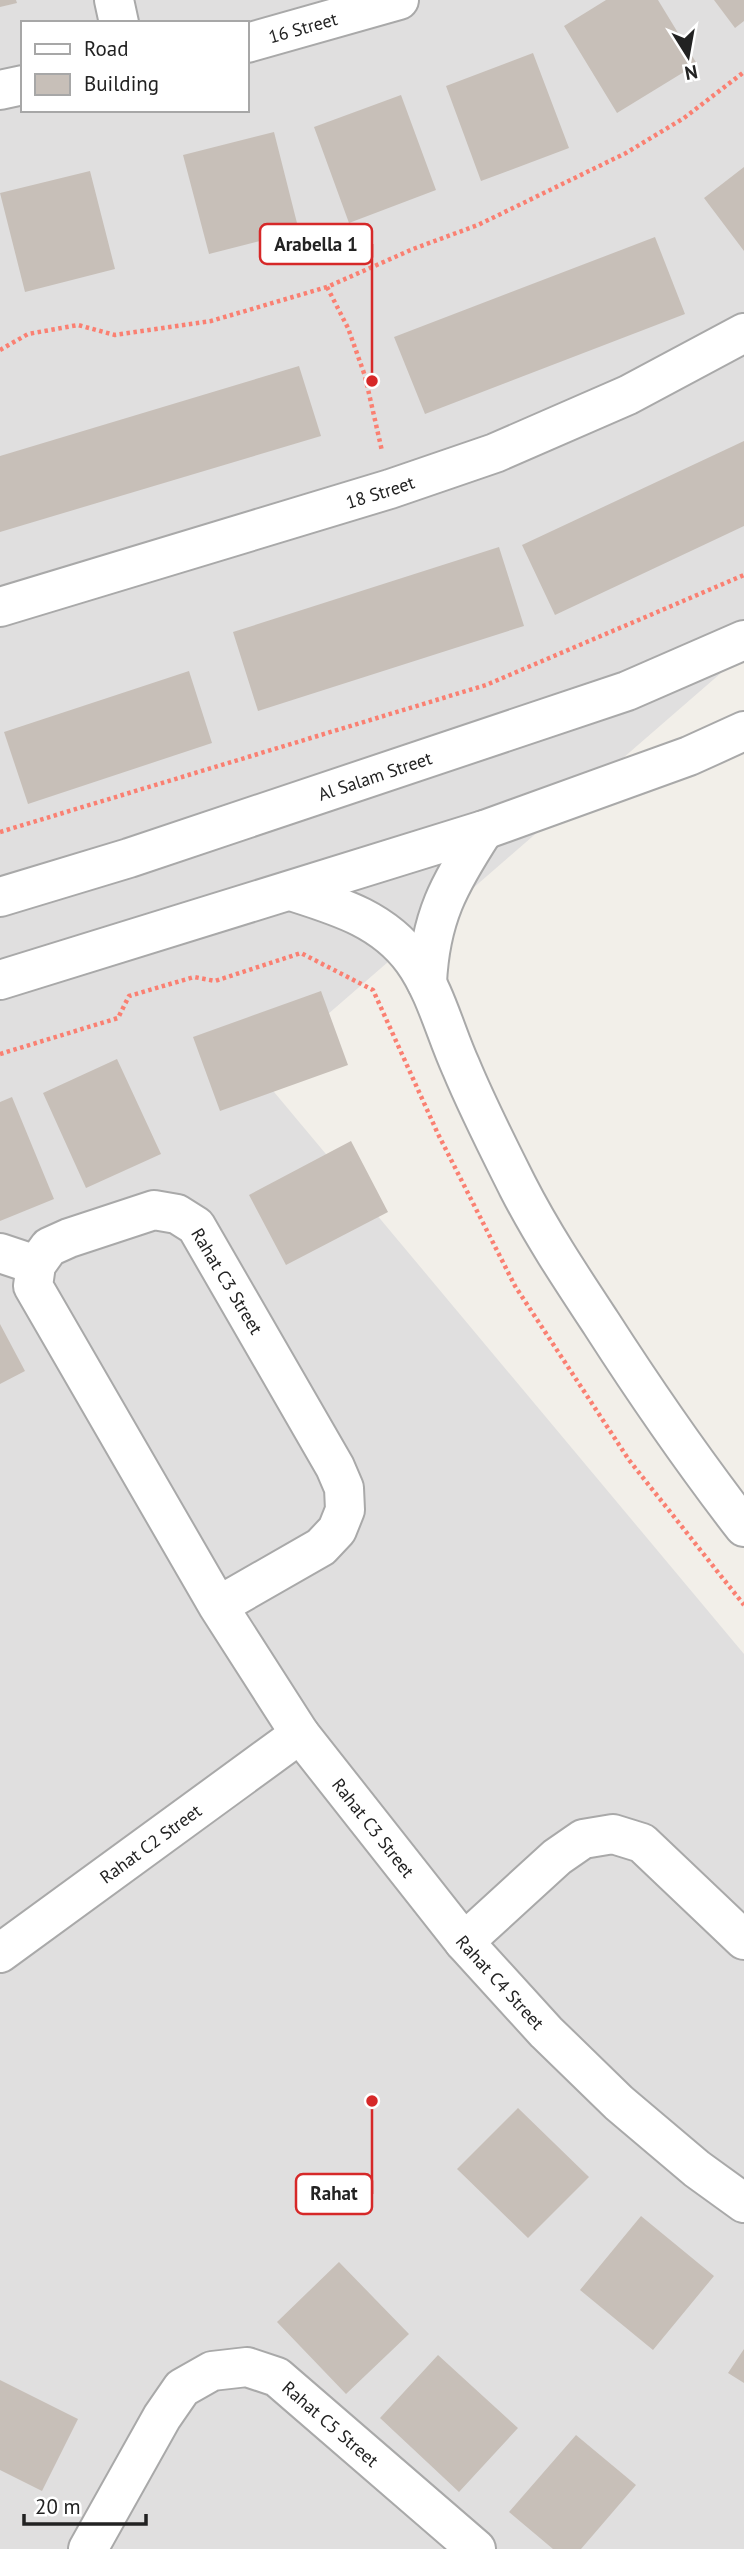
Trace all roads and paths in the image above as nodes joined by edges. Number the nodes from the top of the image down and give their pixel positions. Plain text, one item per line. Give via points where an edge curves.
1 (114, 0) edge
2 (399, 0) edge
3 (119, 21) edge
4 (248, 43) edge
5 (744, 72) edge
6 (21, 85) edge
7 (0, 90) edge
8 (327, 287) junction
9 (744, 333) edge
10 (0, 350) edge
11 (390, 489) junction
12 (744, 575) edge
13 (0, 607) edge
14 (744, 640) edge
15 (744, 731) edge
16 (484, 830) junction
17 (0, 832) edge
18 (291, 891) junction
19 (0, 897) edge
20 (0, 980) edge
21 (428, 983) junction
22 (0, 1054) edge
23 (0, 1253) edge
24 (36, 1265) junction
25 (744, 1527) edge
26 (744, 1605) edge
27 (218, 1606) junction
28 (300, 1734) junction
29 (744, 1940) edge
30 (464, 1942) junction
31 (0, 1953) edge
32 (744, 2203) edge
33 (88, 2549) edge
34 (476, 2549) edge

1 - 3 street
2 - 4 street, 16 Street
5 - 8 path via 684,118 614,159 478,225
6 - 7 street
8 - 10 path via 211,321 115,335 78,325 28,334
8 - 11 path via 365,376
9 - 11 street, 18 Street via 628,395 495,453
11 - 13 street, 18 Street
12 - 17 path via 486,685
14 - 19 street, Al Salam Street via 627,691
15 - 16 street via 689,756
16 - 18 street
16 - 21 street via 444,898 429,954
18 - 20 street
18 - 21 street via 346,908 371,922 393,938
21 - 25 street via 460,1066 525,1200 652,1404
22 - 26 path via 117,1018 128,996 194,977 215,981 301,953 373,990 438,1134 515,1286 629,1460
23 - 24 street
24 - 27 street, Rahat C3 Street via 33,1286 44,1309
24 - 27 street, Rahat C3 Street via 49,1247 154,1210 177,1214 196,1226 335,1468 344,1488 345,1510 337,1530 321,1547
27 - 28 street, Rahat C3 Street
28 - 30 street, Rahat C3 Street
28 - 31 street, Rahat C2 Street
29 - 30 street, Rahat C4 Street via 642,1843 612,1834 583,1839 557,1857
30 - 32 street, Rahat C4 Street via 619,2103
33 - 34 street, Rahat C5 Street via 182,2388 212,2371 247,2367 277,2378

